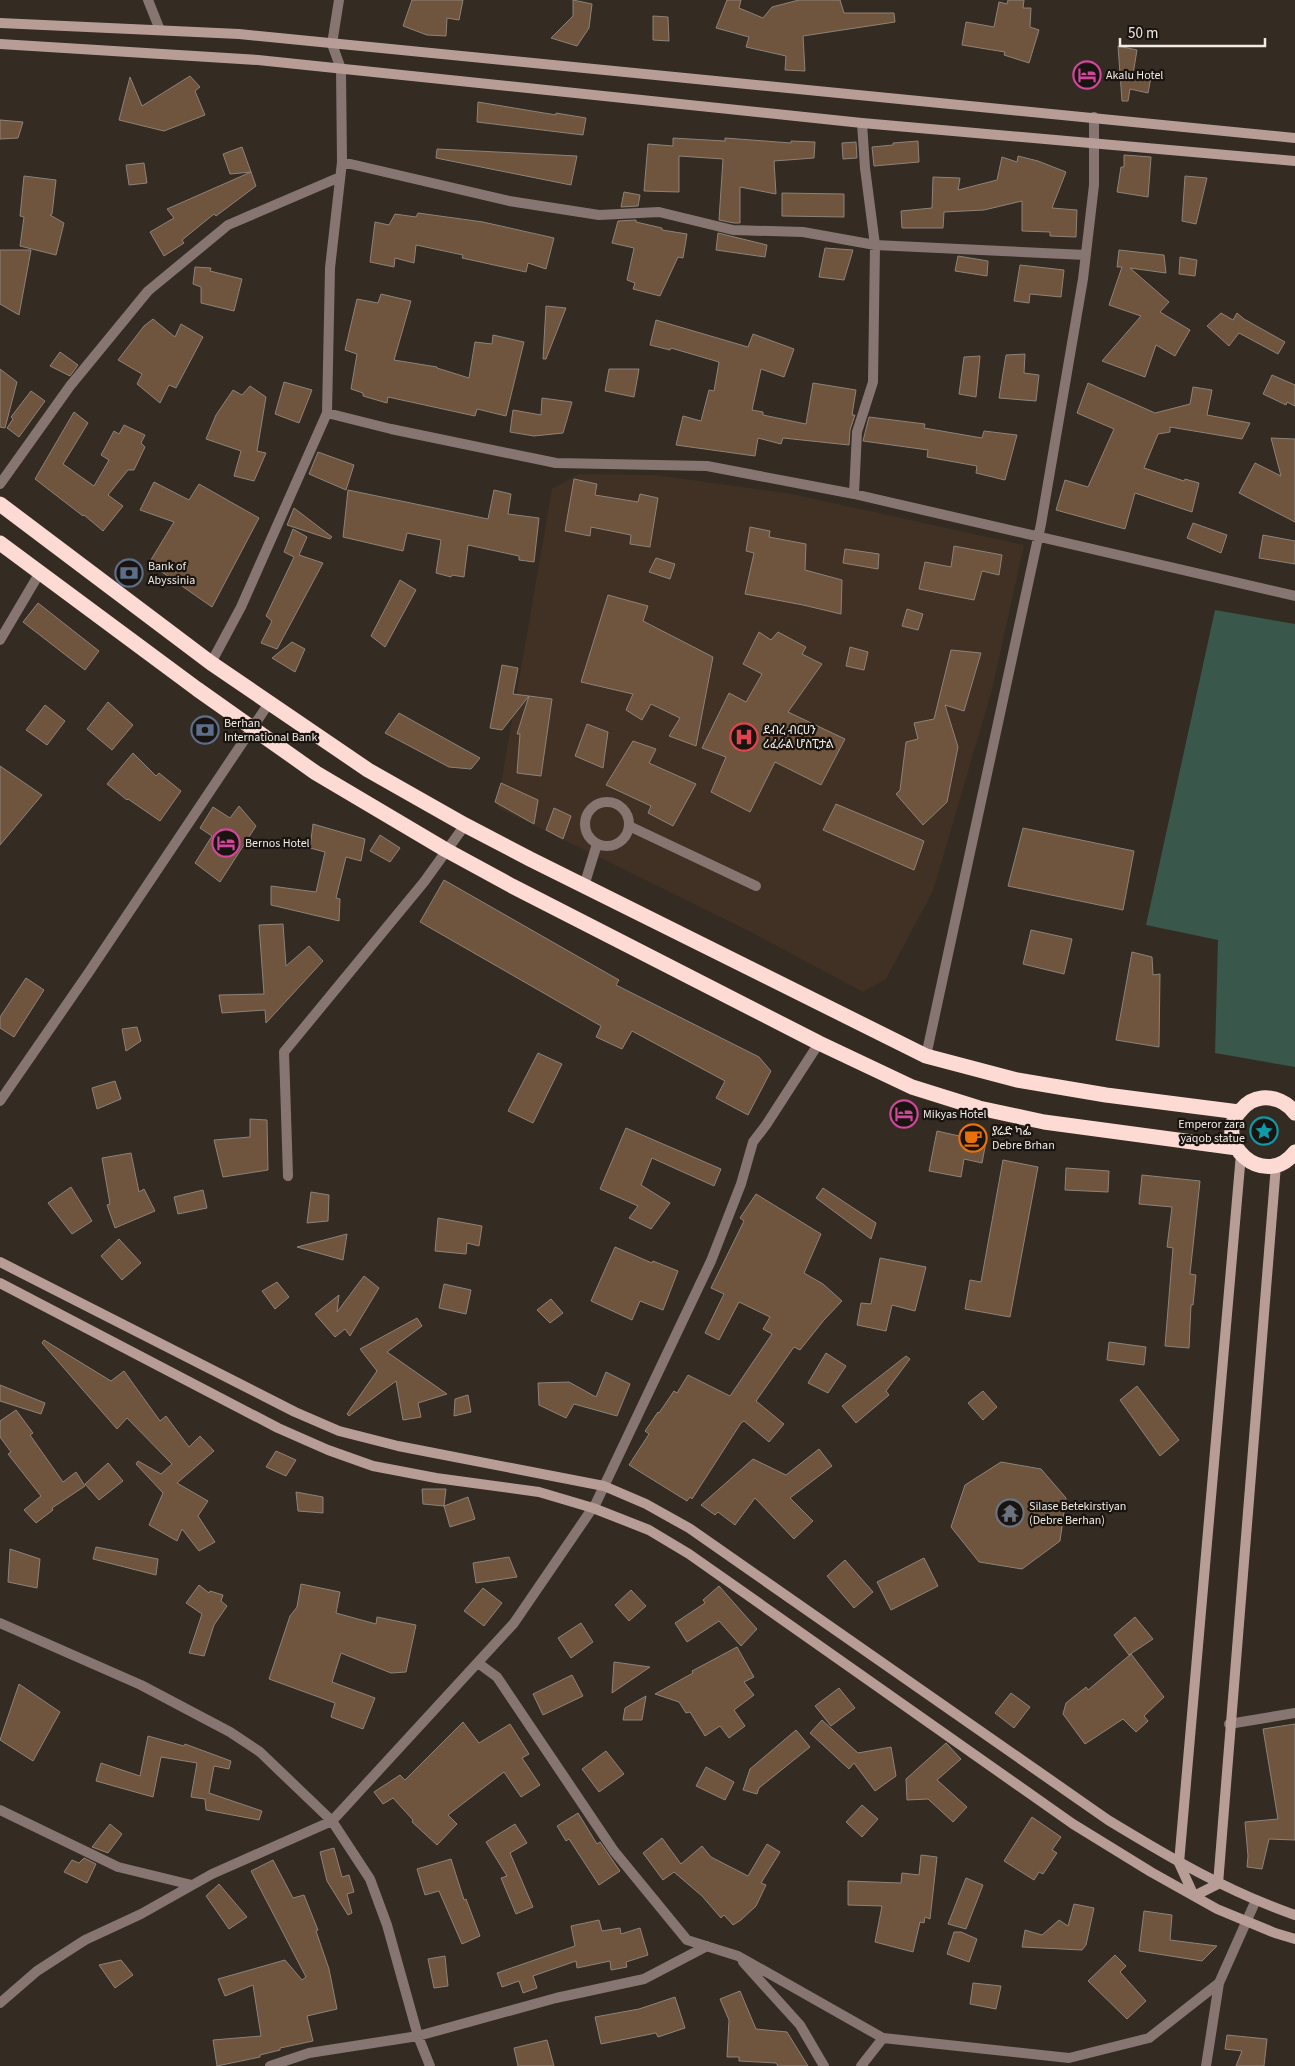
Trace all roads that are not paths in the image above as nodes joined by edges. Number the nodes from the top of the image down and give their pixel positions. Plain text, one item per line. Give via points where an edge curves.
1 (148, 0) edge
2 (339, 0) edge
3 (0, 23) edge
4 (160, 30) junction
5 (0, 44) edge
6 (332, 44) junction
7 (341, 70) junction
8 (1094, 117) junction
9 (862, 123) junction
10 (1295, 138) edge
11 (1095, 142) junction
12 (1295, 161) edge
13 (342, 162) junction
14 (340, 177) junction
15 (875, 245) junction
16 (1086, 255) junction
17 (327, 413) junction
18 (0, 484) edge
19 (854, 494) junction
20 (0, 504) edge
21 (1038, 536) junction
22 (0, 543) edge
23 (39, 574) junction
24 (1295, 596) edge
25 (0, 640) edge
26 (211, 663) junction
27 (269, 703) junction
28 (251, 727) junction
29 (465, 825) junction
30 (629, 826) junction
31 (597, 844) junction
32 (446, 850) junction
33 (584, 886) junction
34 (756, 886) dead end
35 (819, 1043) junction
36 (926, 1056) junction
37 (0, 1101) edge
38 (1239, 1112) junction
39 (1295, 1113) edge
40 (1239, 1151) junction
41 (1295, 1152) edge
42 (1276, 1165) junction
43 (288, 1176) dead end
44 (0, 1262) edge
45 (0, 1283) edge
46 (604, 1486) junction
47 (593, 1508) junction
48 (0, 1623) edge
49 (478, 1663) junction
50 (1295, 1713) edge
51 (1229, 1724) junction
52 (0, 1810) edge
53 (332, 1821) junction
54 (1179, 1863) junction
55 (1218, 1884) junction
56 (192, 1885) junction
57 (1194, 1896) junction
58 (1256, 1900) junction
59 (1295, 1915) edge
60 (1247, 1921) junction
61 (1295, 1939) edge
62 (707, 1946) junction
63 (738, 1956) junction
64 (1219, 1983) junction
65 (0, 2003) edge
66 (418, 2036) junction
67 (883, 2038) junction
68 (270, 2066) edge
69 (430, 2066) edge
70 (824, 2066) edge
71 (861, 2066) edge
72 (1206, 2066) edge

1 - 4 street
2 - 6 street
3 - 4 street
4 - 6 street
5 - 7 street via 248,59
6 - 7 street
6 - 8 street
7 - 9 street
7 - 13 street
8 - 10 street
8 - 11 street
9 - 11 street
9 - 15 street
11 - 12 street
11 - 16 street
13 - 14 street
13 - 15 street via 509,201 599,215 659,212 734,230 803,232
14 - 17 street via 330,268
14 - 18 street via 228,225 148,291 70,386
15 - 16 street
15 - 19 street via 873,382 857,432
16 - 21 street
17 - 19 street via 556,463 707,466
17 - 26 street via 241,607
19 - 21 street
20 - 26 highway
21 - 24 street
21 - 36 street
22 - 23 highway
23 - 25 street
23 - 28 highway
26 - 27 highway
27 - 28 street
27 - 29 highway via 368,770
28 - 32 highway via 316,773
28 - 37 street via 90,972
29 - 32 street
29 - 33 highway
30 - 31 street via 627,834 613,846
30 - 31 street via 628,818 618,804 600,802 593,806 584,821 589,838
30 - 34 street
31 - 33 street
32 - 35 highway
32 - 43 street via 406,905 284,1052
33 - 36 highway
35 - 40 highway via 912,1087 979,1108 1044,1122
35 - 46 street via 753,1142 712,1261
36 - 38 highway via 1027,1082
38 - 39 highway via 1247,1103 1270,1098 1291,1107
38 - 40 highway via 1232,1130
40 - 42 highway via 1256,1165
40 - 54 street
41 - 42 highway
42 - 51 street
44 - 46 street via 295,1412 339,1431 398,1446
45 - 47 street via 278,1428 328,1450 374,1466 539,1492
46 - 47 street
46 - 54 street via 689,1528 1100,1814
47 - 49 street via 514,1623
47 - 57 street via 649,1530 689,1554 1073,1824
48 - 53 street via 141,1685 230,1732 260,1752
49 - 53 street
49 - 62 street via 497,1677 614,1851 687,1940
50 - 51 street
51 - 55 street
52 - 56 street via 118,1867
53 - 56 street
53 - 66 street via 370,1879 387,1925
54 - 55 street
54 - 57 street
55 - 57 street
55 - 58 street
56 - 65 street via 86,1940 37,1972
57 - 60 street
58 - 59 street
58 - 60 street
60 - 61 street
60 - 64 street
62 - 63 street
62 - 66 street via 644,1979 556,1998
63 - 67 street
63 - 70 street via 800,2025
64 - 67 street via 1149,2038 1069,2058
64 - 72 street
66 - 68 street via 310,2053
66 - 69 street
67 - 71 street

